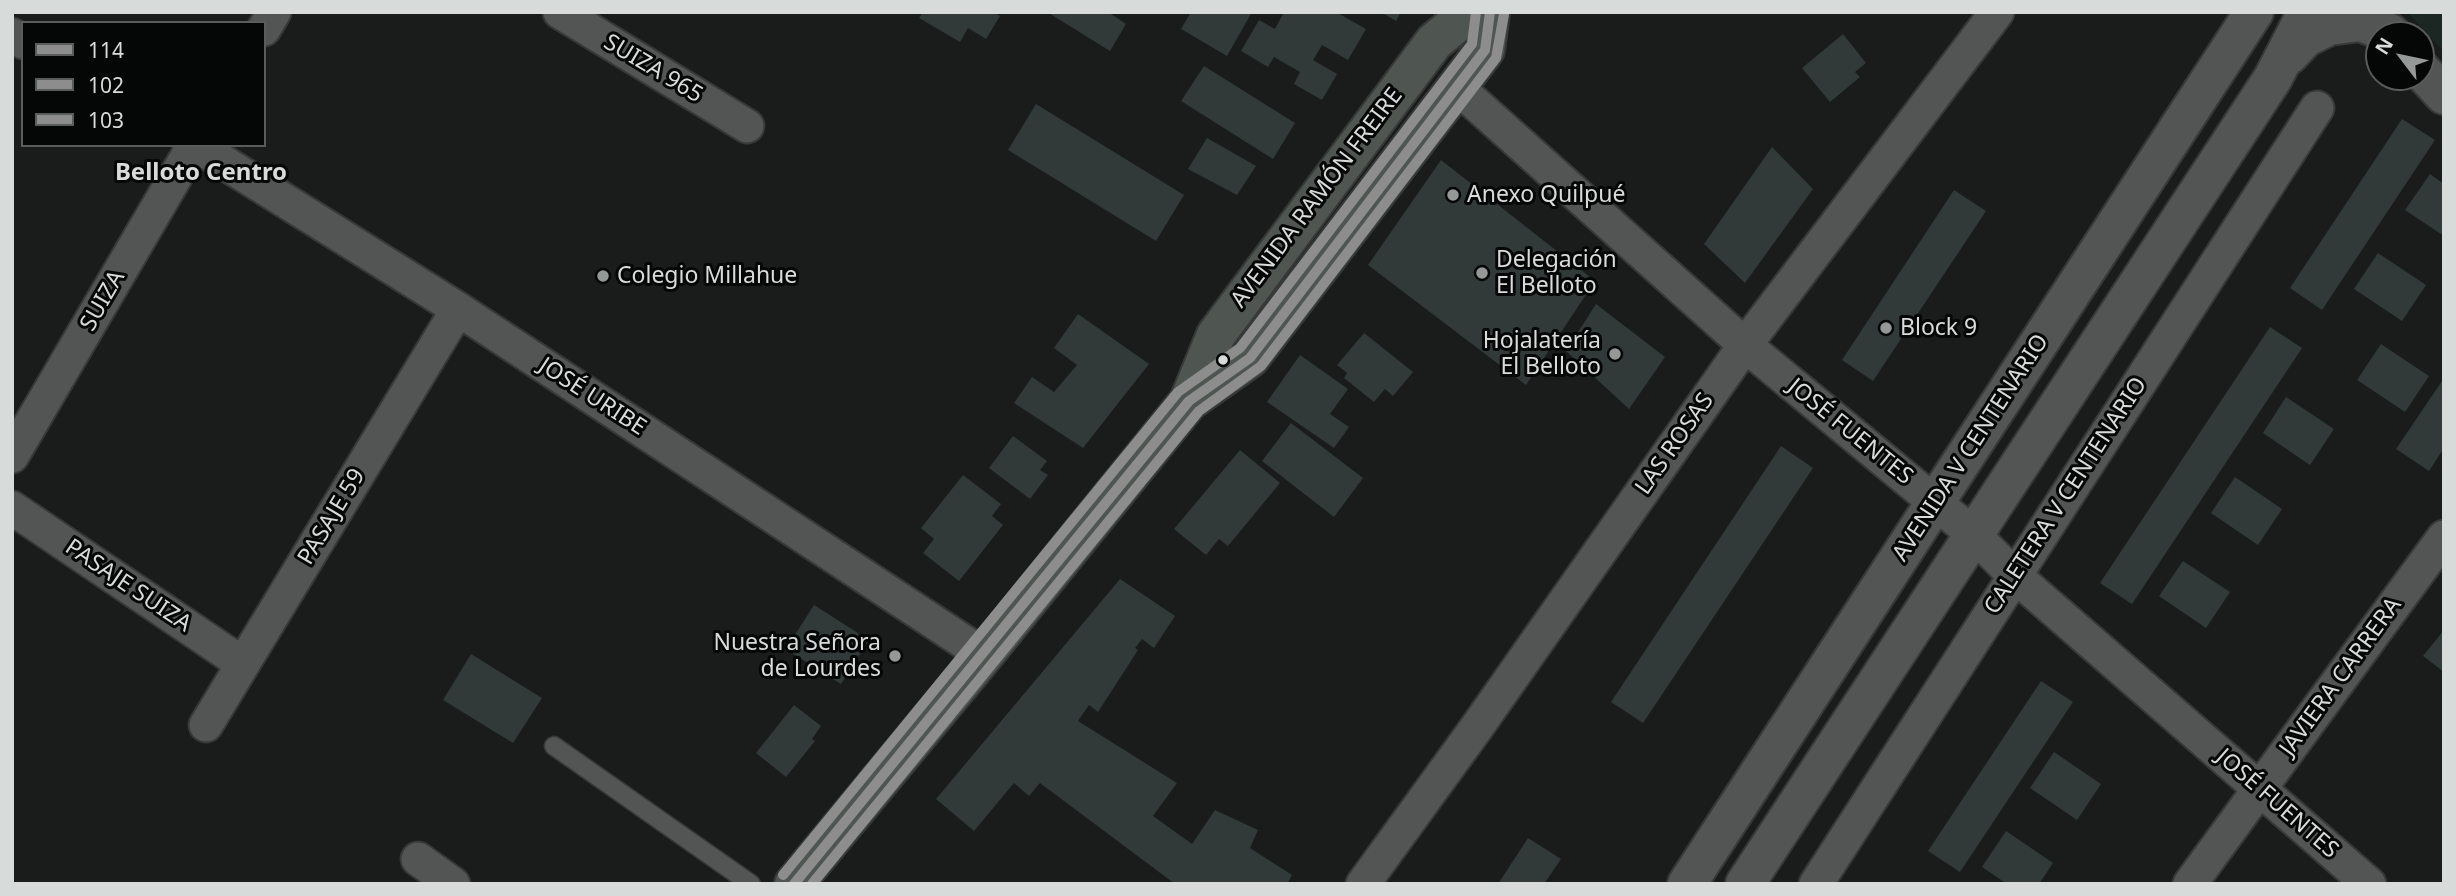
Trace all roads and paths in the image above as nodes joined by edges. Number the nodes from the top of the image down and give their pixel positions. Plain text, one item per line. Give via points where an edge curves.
1 (560, 12) edge
2 (1997, 12) edge
3 (2255, 12) edge
4 (2307, 12) edge
5 (1473, 15) edge
6 (2365, 23) edge
7 (2283, 61) junction
8 (1458, 88) junction
9 (2317, 108) dead end
10 (747, 126) dead end
11 (194, 147) edge
12 (198, 147) edge
13 (458, 309) junction
14 (1745, 345) junction
15 (1189, 401) junction
16 (12, 456) edge
17 (1935, 502) junction
18 (12, 508) edge
19 (1972, 533) junction
20 (2444, 537) edge
21 (2014, 575) junction
22 (985, 655) junction
23 (243, 664) junction
24 (206, 725) dead end
25 (554, 746) dead end
26 (2260, 788) junction
27 (418, 859) dead end
28 (453, 884) edge
29 (751, 884) edge
30 (794, 884) edge
31 (1363, 884) edge
32 (1687, 884) edge
33 (1745, 884) edge
34 (1816, 884) edge
35 (2190, 884) edge
36 (2369, 884) edge

1 - 10 street, SUIZA 965
2 - 14 street, LAS ROSAS
3 - 17 main road, AVENIDA V CENTENARIO
4 - 7 main road, AVENIDA V CENTENARIO
5 - 8 main road, AVENIDA RAMÓN FREIRE via 1485,50
5 - 15 main road, AVENIDA RAMÓN FREIRE via 1434,42 1216,335
6 - 7 main road via 2329,26 2305,38
7 - 19 main road, AVENIDA V CENTENARIO
8 - 14 street, JOSÉ FUENTES
8 - 15 main road, AVENIDA RAMÓN FREIRE via 1250,358
9 - 21 street, CALETERA V CENTENARIO
11 - 16 street, SUIZA
12 - 13 street, JOSÉ URIBE
13 - 22 street, JOSÉ URIBE
13 - 23 street, PASAJE 59
14 - 17 street, JOSÉ FUENTES
14 - 31 street, LAS ROSAS
15 - 22 main road, AVENIDA RAMÓN FREIRE
17 - 19 street, JOSÉ FUENTES
17 - 32 main road, AVENIDA V CENTENARIO
18 - 23 street, PASAJE SUIZA
19 - 21 street, JOSÉ FUENTES
19 - 33 main road, AVENIDA V CENTENARIO
20 - 26 street, JAVIERA CARRERA
21 - 26 street, JOSÉ FUENTES
21 - 34 street, CALETERA V CENTENARIO
22 - 30 main road, AVENIDA RAMÓN FREIRE
23 - 24 street, PASAJE 59
25 - 29 lane
26 - 35 street, JAVIERA CARRERA
26 - 36 street, JOSÉ FUENTES
27 - 28 street

